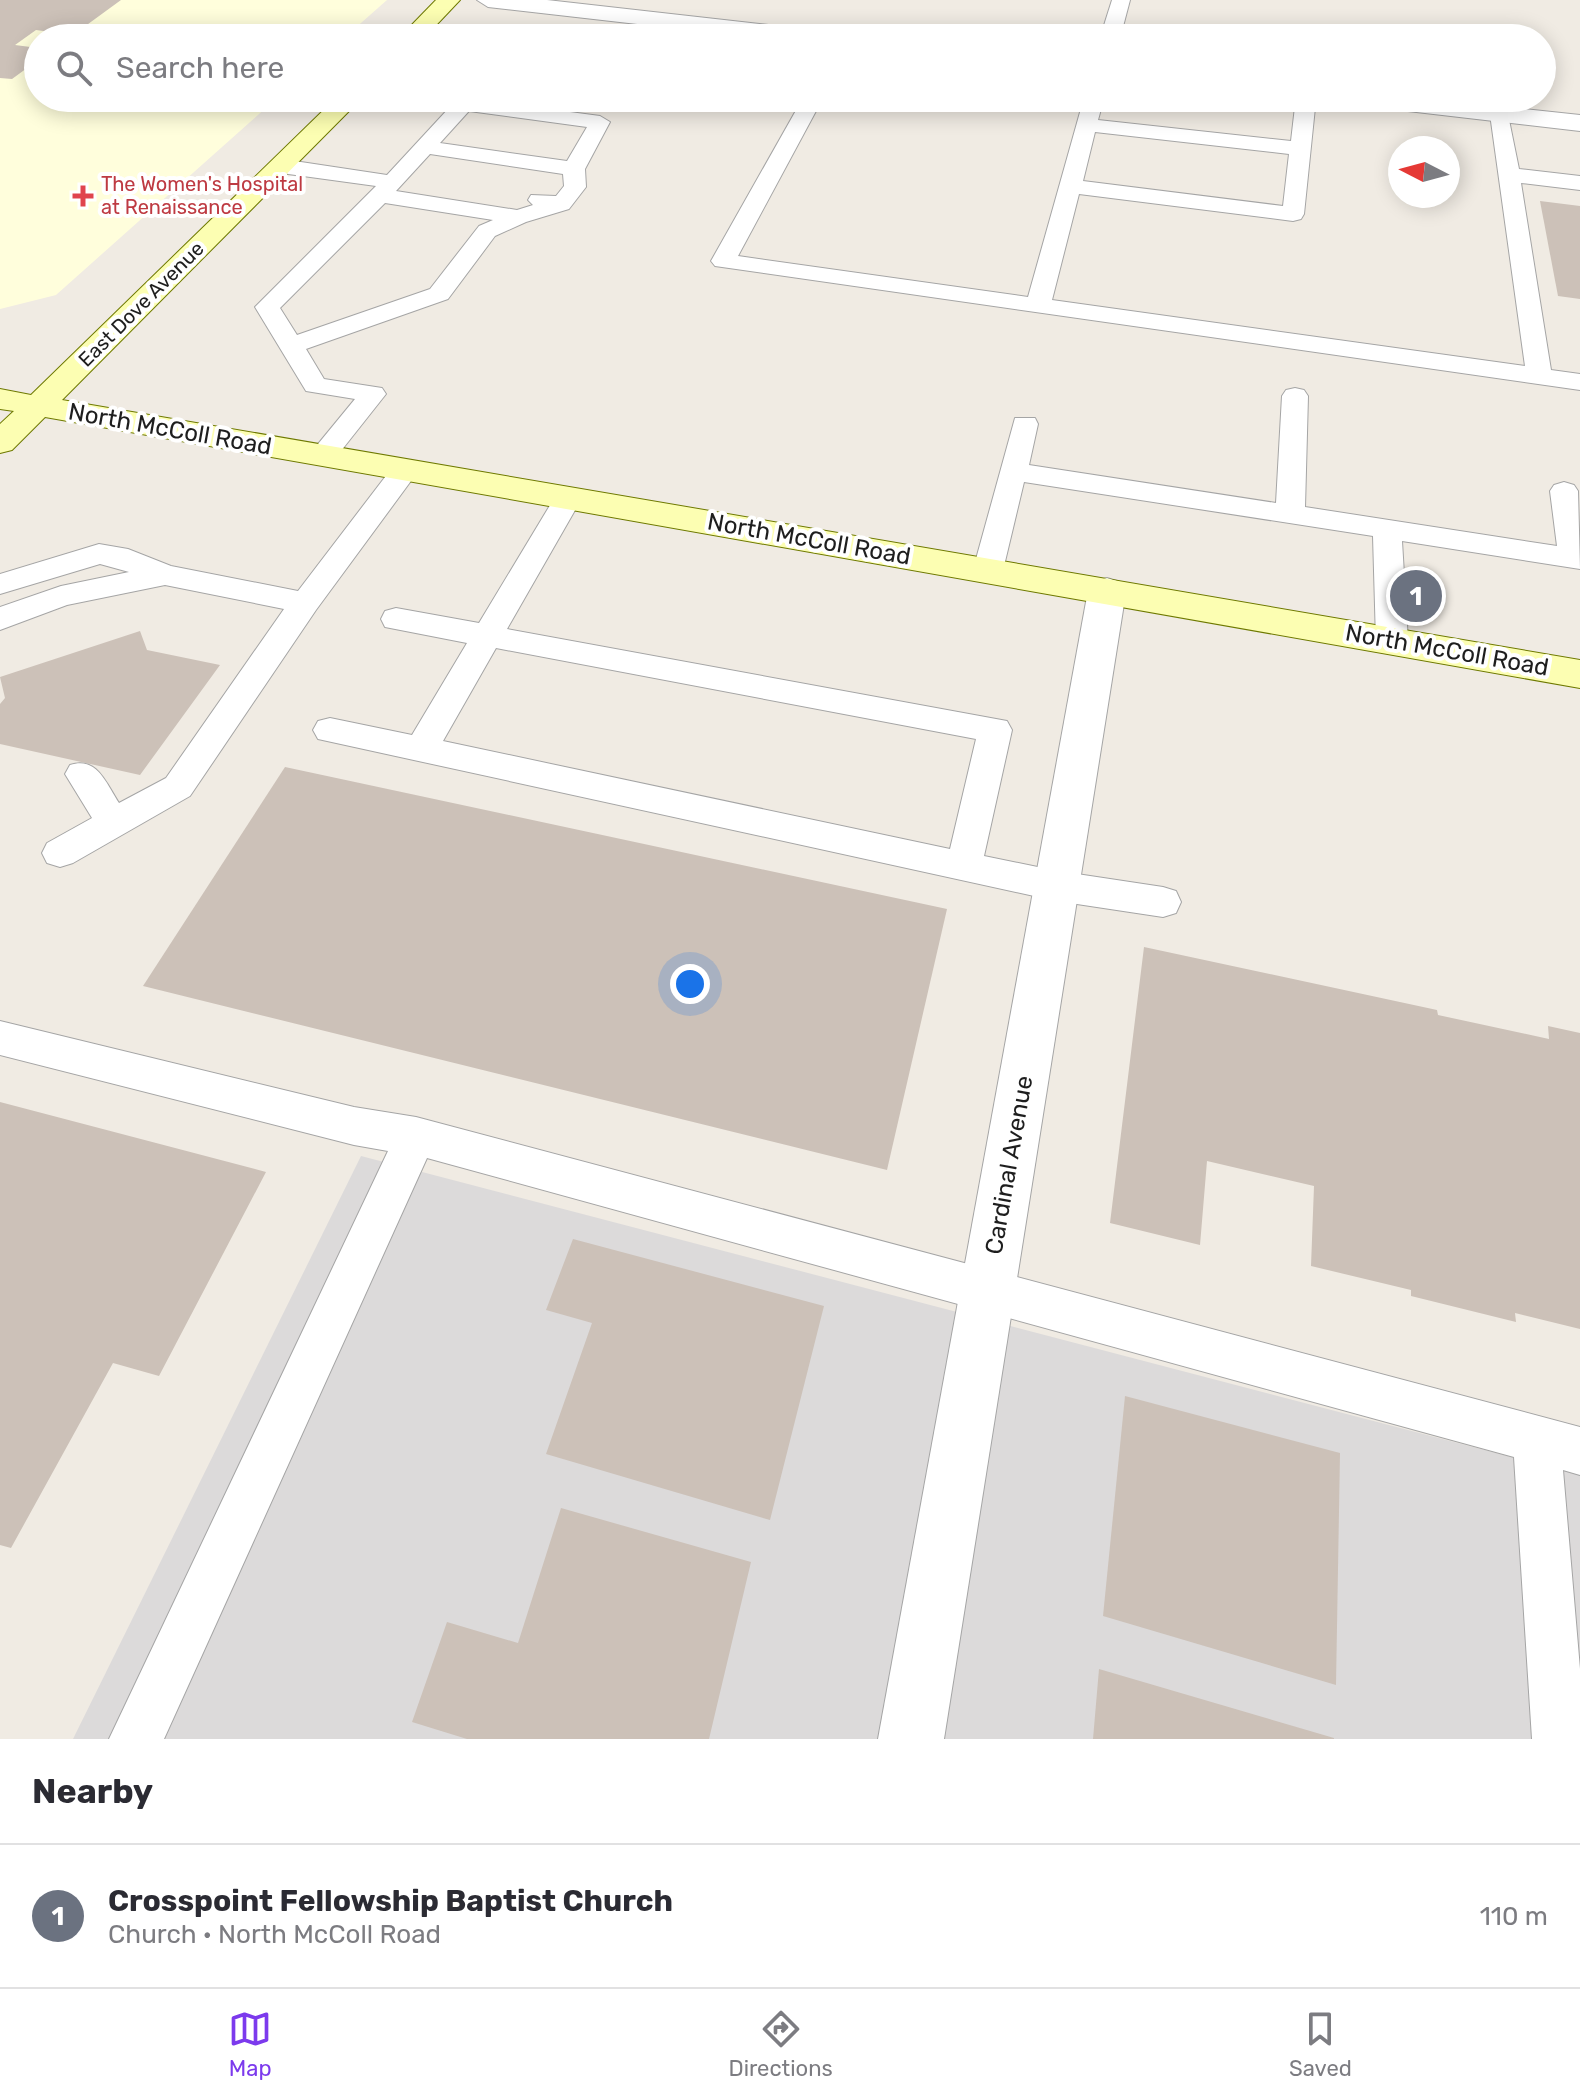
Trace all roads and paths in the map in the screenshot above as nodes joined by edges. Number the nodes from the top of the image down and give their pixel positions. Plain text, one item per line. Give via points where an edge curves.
1 (449, 0) edge
2 (488, 0) edge
3 (1121, 0) edge
4 (425, 24) edge
5 (698, 24) edge
6 (1114, 24) edge
7 (336, 112) edge
8 (457, 112) edge
9 (524, 112) edge
10 (805, 112) edge
11 (1090, 112) edge
12 (1305, 112) edge
13 (1482, 112) edge
14 (1500, 114) junction
15 (1580, 123) edge
16 (1086, 125) junction
17 (1301, 149) junction
18 (281, 166) junction
19 (401, 173) junction
20 (1510, 175) junction
21 (454, 178) dead end
22 (1580, 183) edge
23 (1070, 186) junction
24 (561, 188) junction
25 (518, 217) junction
26 (1038, 305) junction
27 (293, 345) junction
28 (1539, 376) junction
29 (1580, 382) edge
30 (1295, 396) dead end
31 (0, 399) edge
32 (38, 406) junction
33 (1025, 424) dead end
34 (0, 443) edge
35 (323, 455) junction
36 (405, 470) junction
37 (1013, 471) junction
38 (1564, 491) dead end
39 (568, 498) junction
40 (1290, 514) junction
41 (1387, 529) junction
42 (1577, 559) edge
43 (988, 570) junction
44 (165, 575) junction
45 (0, 584) edge
46 (1107, 591) junction
47 (305, 603) junction
48 (0, 619) edge
49 (396, 619) dead end
50 (486, 638) junction
51 (1392, 641) junction
52 (1580, 674) edge
53 (330, 730) dead end
54 (421, 749) junction
55 (114, 824) junction
56 (964, 866) junction
57 (1057, 886) junction
58 (1163, 902) dead end
59 (0, 1038) edge
60 (416, 1136) junction
61 (987, 1291) junction
62 (1559, 1446) edge
63 (136, 1739) edge
64 (911, 1739) edge
65 (1559, 1739) edge

1 - 4 main road
2 - 5 street
3 - 6 lane
7 - 18 main road, East Dove Avenue
8 - 19 lane
9 - 24 lane via 600,122
10 - 26 lane via 723,261
11 - 16 lane
12 - 17 lane
13 - 14 street
14 - 15 street
14 - 20 lane
16 - 17 lane
16 - 23 lane
17 - 23 lane via 1293,214
18 - 19 lane
18 - 32 main road, East Dove Avenue
19 - 21 lane
19 - 24 lane
19 - 25 lane
19 - 27 lane via 267,307
20 - 22 lane
20 - 28 lane
23 - 26 lane
24 - 25 lane
25 - 27 lane via 487,231 439,294
26 - 28 lane
27 - 35 lane via 315,385 373,394
28 - 29 lane
30 - 40 lane
31 - 32 main road, North McColl Road
32 - 34 main road, East Dove Avenue
32 - 35 main road, North McColl Road
33 - 37 lane
35 - 36 main road, North McColl Road
36 - 39 main road, North McColl Road
36 - 47 lane
37 - 40 lane
37 - 43 lane
38 - 42 lane
39 - 43 main road, North McColl Road
39 - 50 lane
40 - 41 lane
41 - 42 lane
41 - 51 lane
43 - 46 main road, North McColl Road
44 - 45 lane via 99,554
44 - 47 lane
44 - 48 lane via 61,596
46 - 51 main road, North McColl Road
46 - 57 street, Cardinal Avenue
47 - 55 lane via 178,787
49 - 50 lane
50 - 54 lane
50 - 56 lane via 995,730
51 - 52 main road, North McColl Road
53 - 54 lane
54 - 56 lane
55 - 55 lane via 68,821
56 - 57 lane
57 - 58 lane
57 - 61 street, Cardinal Avenue
59 - 60 lane via 354,1126
60 - 61 lane
60 - 63 lane
61 - 62 lane
61 - 64 street, Cardinal Avenue
62 - 65 lane

